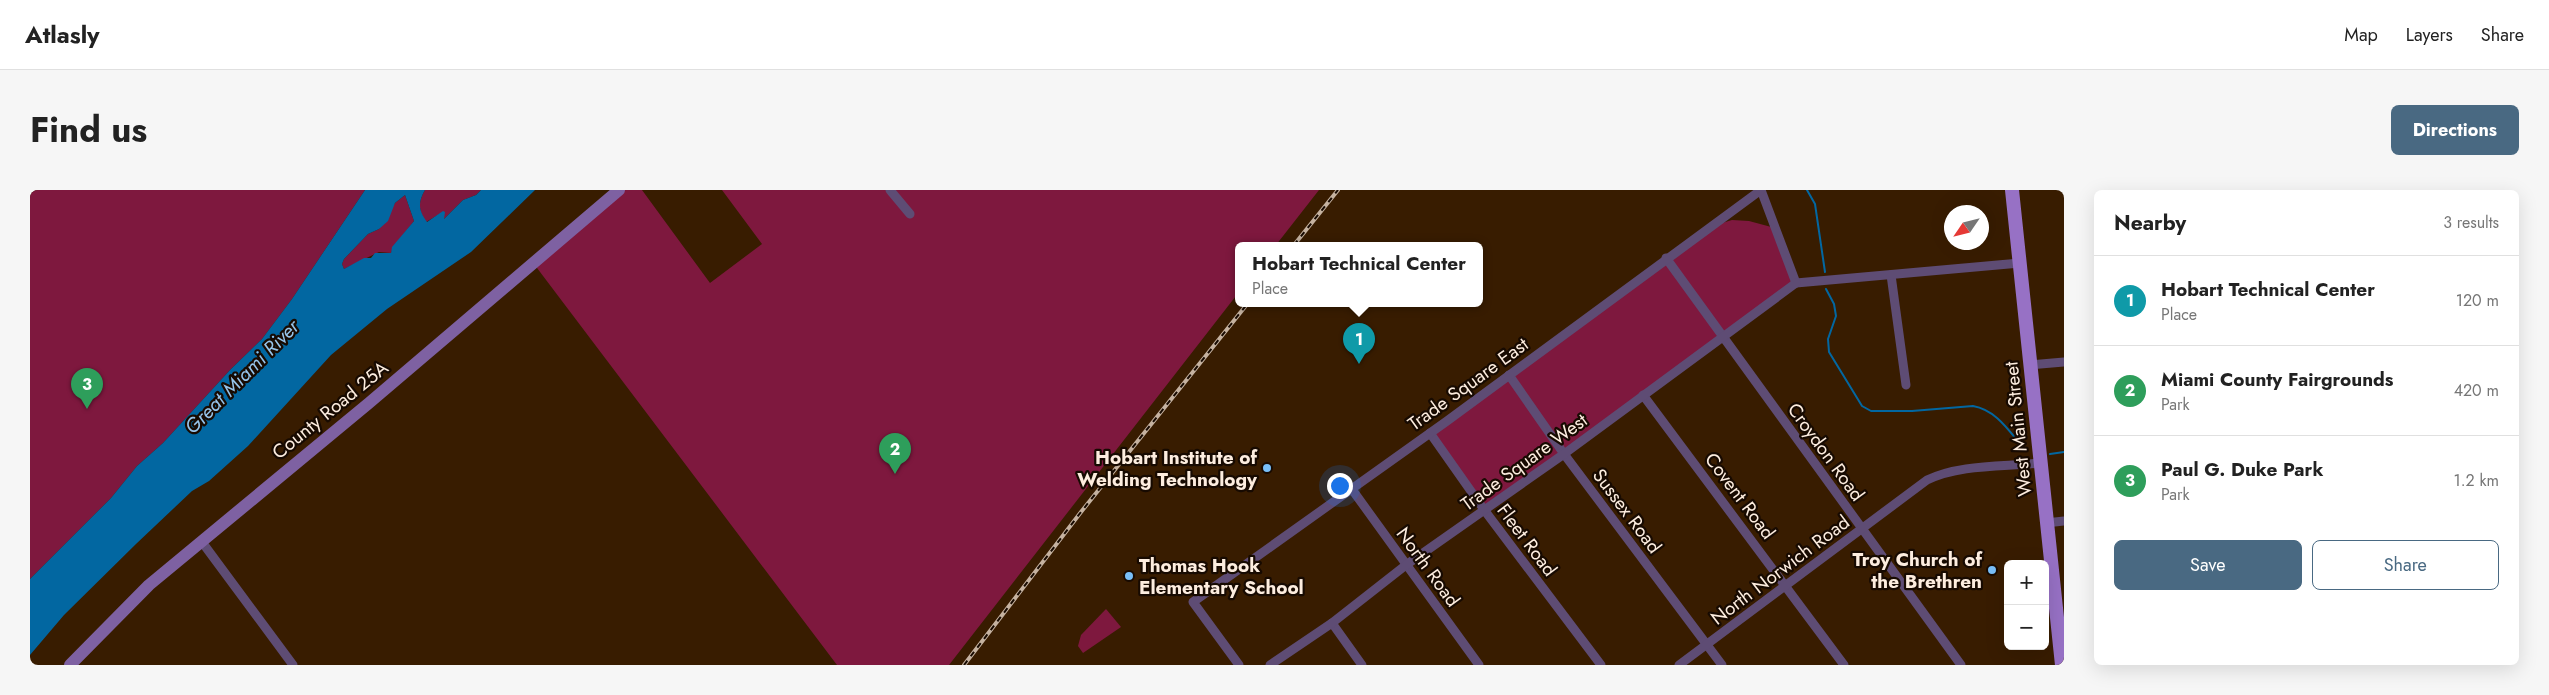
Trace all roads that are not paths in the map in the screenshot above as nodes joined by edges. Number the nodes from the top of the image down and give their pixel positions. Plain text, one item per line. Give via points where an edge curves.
1 (619, 190) edge
2 (890, 190) edge
3 (1761, 190) edge
4 (2012, 190) edge
5 (910, 214) dead end
6 (1666, 258) junction
7 (2020, 263) junction
8 (1891, 275) junction
9 (1796, 283) junction
10 (1721, 336) junction
11 (2064, 362) edge
12 (2030, 365) junction
13 (1509, 375) junction
14 (1906, 385) dead end
15 (1643, 395) junction
16 (1430, 433) junction
17 (1564, 454) junction
18 (2040, 463) junction
19 (1351, 488) junction
20 (1485, 511) junction
21 (2064, 521) edge
22 (2046, 523) junction
23 (1862, 529) junction
24 (202, 542) junction
25 (1406, 565) junction
26 (1788, 586) junction
27 (1332, 622) junction
28 (1708, 645) junction
29 (70, 665) edge
30 (293, 665) edge
31 (1239, 665) edge
32 (1270, 665) edge
33 (1362, 665) edge
34 (1479, 665) edge
35 (1601, 665) edge
36 (1679, 665) edge
37 (1722, 665) edge
38 (1844, 665) edge
39 (1961, 665) edge
40 (2062, 665) edge

1 - 24 main road, County Road 25A
2 - 5 street
3 - 6 street, Trade Square East
3 - 9 street
4 - 7 main road, West Main Street
6 - 10 street, Croydon Road
6 - 13 street, Trade Square East
7 - 8 street
7 - 12 main road, West Main Street
8 - 9 street
8 - 14 street
9 - 10 street, Trade Square West
10 - 15 street, Trade Square West
10 - 23 street, Croydon Road
11 - 12 street
12 - 18 main road, West Main Street
13 - 16 street, Trade Square East
13 - 17 street, Sussex Road
15 - 17 street, Trade Square West
15 - 26 street, Covent Road
16 - 19 street, Trade Square East
16 - 20 street, Fleet Road
17 - 20 street, Trade Square West
17 - 28 street, Sussex Road
18 - 22 main road, West Main Street
18 - 23 street, North Norwich Road via 1939,474
19 - 25 street, North Road
19 - 31 street, Trade Square East via 1193,602
20 - 25 street, Trade Square West
20 - 35 street, Fleet Road
21 - 22 street
22 - 40 main road, West Main Street
23 - 26 street, North Norwich Road
23 - 39 street, Croydon Road
24 - 29 main road, County Road 25A via 149,585
24 - 30 street
25 - 27 street, Trade Square West
25 - 34 street, North Road
26 - 28 street, North Norwich Road
26 - 38 street, Covent Road
27 - 32 street, Trade Square West
27 - 33 street
28 - 36 street, North Norwich Road
28 - 37 street, Sussex Road

